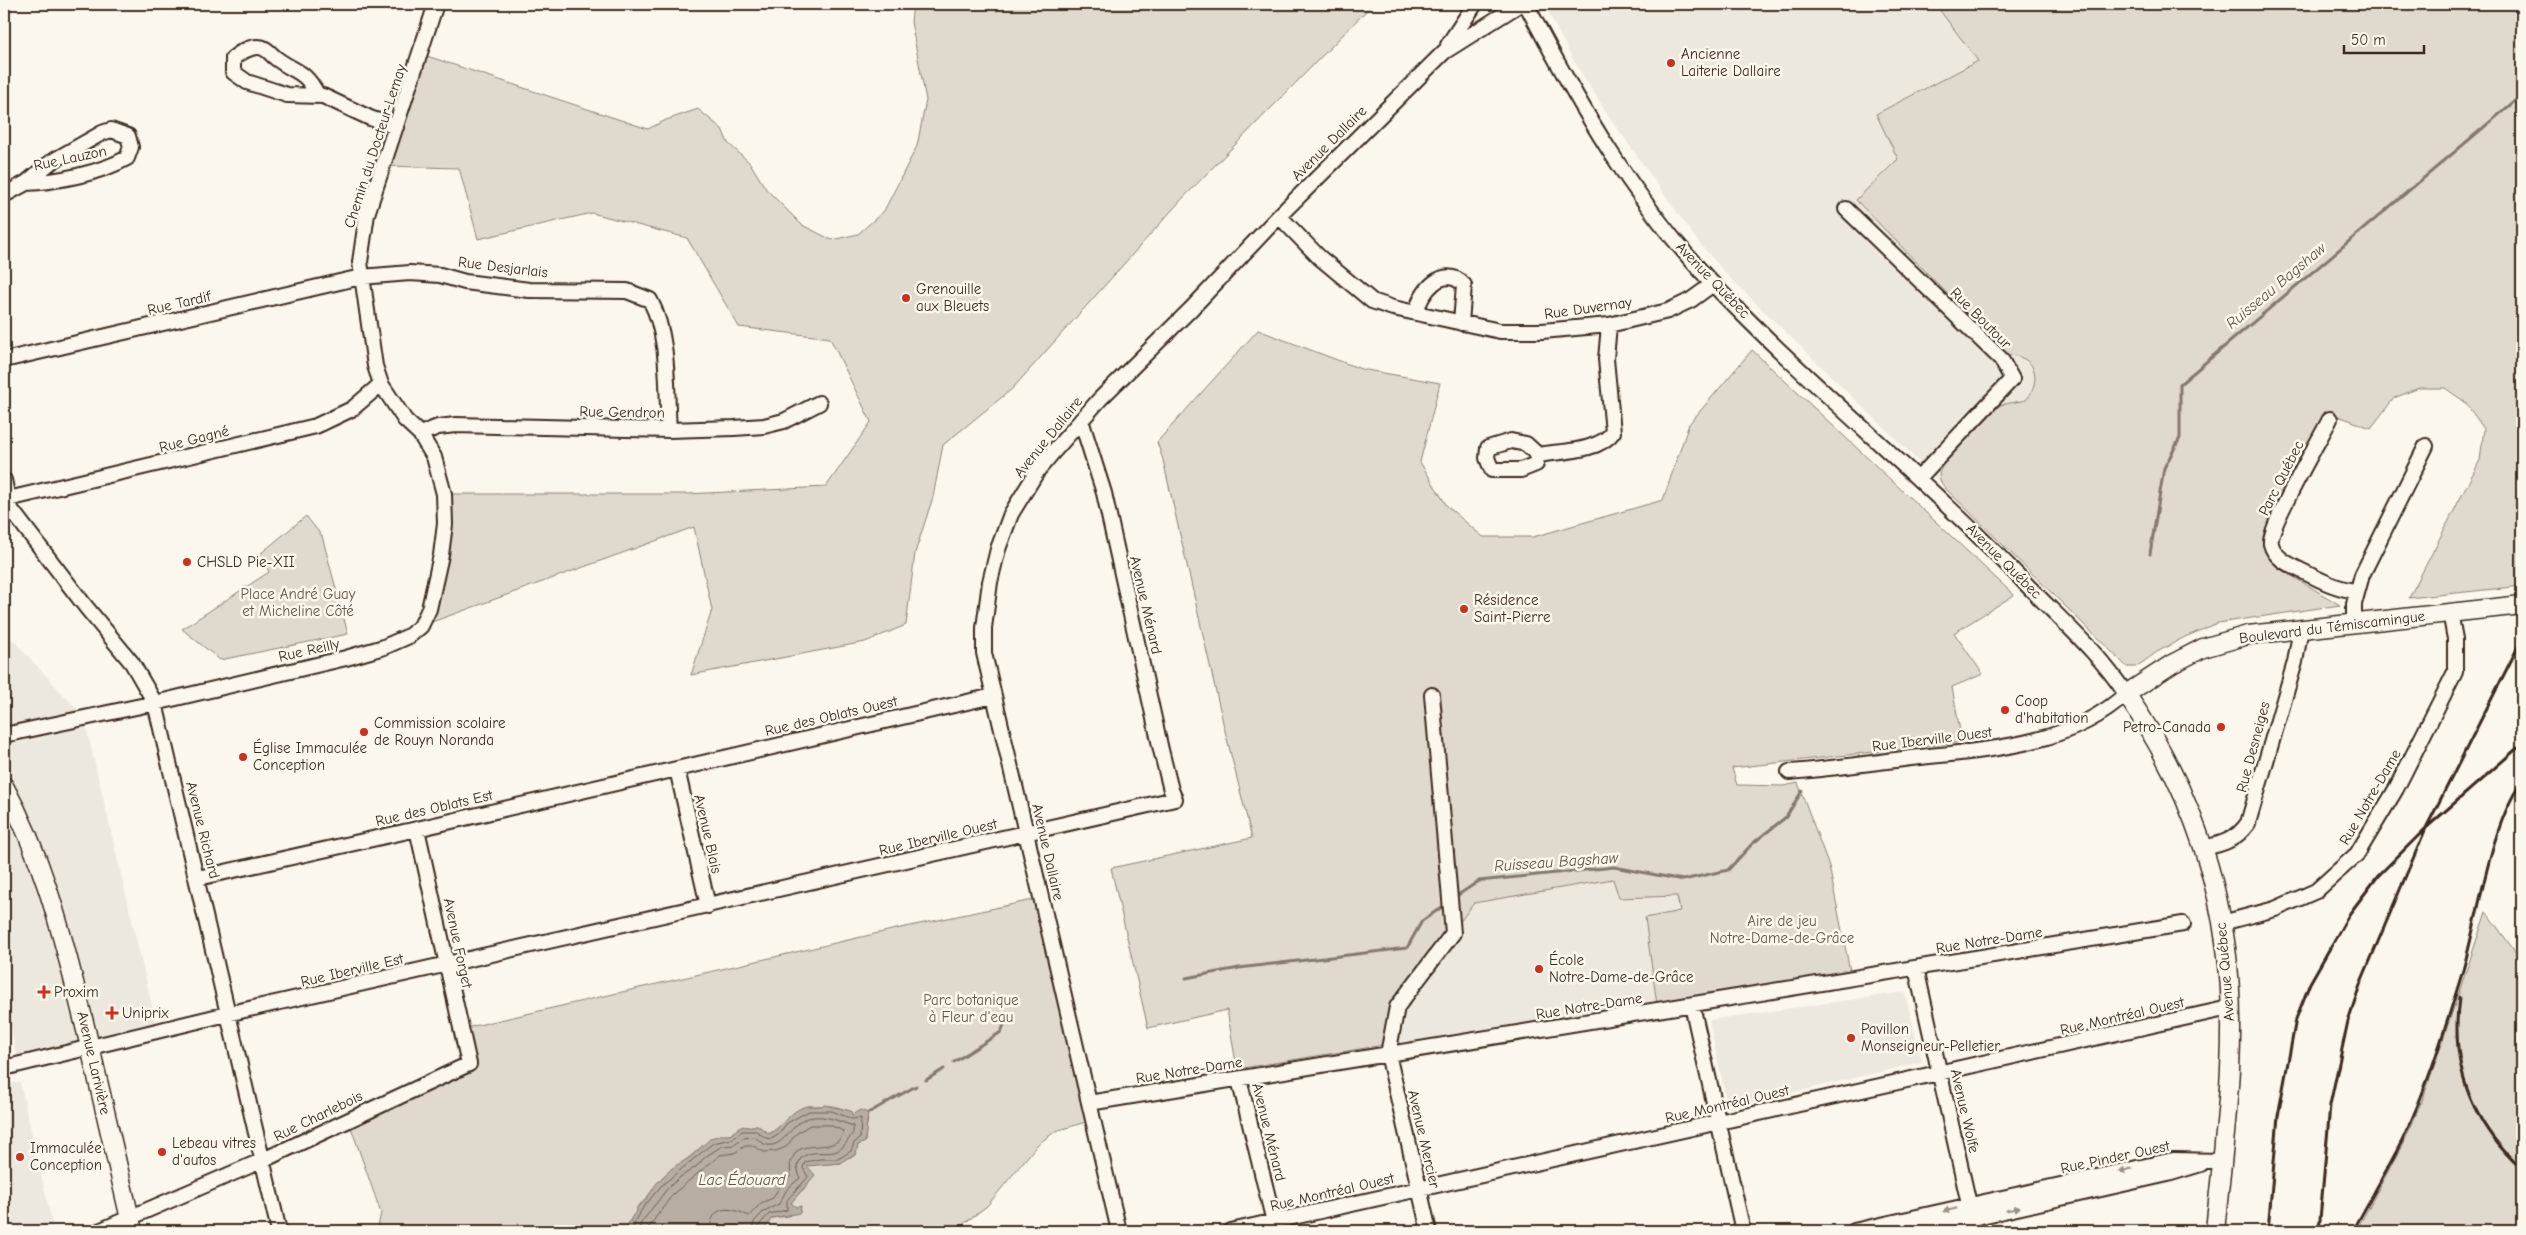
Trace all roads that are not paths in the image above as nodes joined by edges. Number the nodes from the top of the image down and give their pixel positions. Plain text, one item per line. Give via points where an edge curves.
1 (436, 4) edge
2 (1475, 4) edge
3 (1520, 4) edge
4 (1526, 4) edge
5 (1444, 52) junction
6 (317, 94) junction
7 (396, 127) junction
8 (26, 183) junction
9 (4, 195) edge
10 (1846, 209) dead end
11 (1279, 216) junction
12 (362, 277) junction
13 (1714, 284) junction
14 (1416, 312) junction
15 (1461, 323) junction
16 (1609, 324) junction
17 (4, 360) edge
18 (380, 384) junction
19 (820, 403) dead end
20 (1081, 420) junction
21 (2330, 420) dead end
22 (668, 430) junction
23 (420, 434) junction
24 (2426, 446) dead end
25 (1538, 455) dead end
26 (1918, 479) junction
27 (4, 480) edge
28 (5, 500) edge
29 (2356, 592) junction
30 (2522, 605) edge
31 (2450, 612) junction
32 (2354, 623) junction
33 (2301, 628) junction
34 (2126, 694) junction
35 (1432, 695) dead end
36 (993, 696) junction
37 (155, 703) junction
38 (4, 735) edge
39 (677, 769) junction
40 (1789, 772) dead end
41 (4, 786) edge
42 (1175, 799) joint
43 (417, 829) junction
44 (1026, 834) junction
45 (2203, 848) junction
46 (198, 878) junction
47 (708, 906) junction
48 (2222, 923) junction
49 (2183, 924) dead end
50 (445, 965) junction
51 (1916, 968) junction
52 (1692, 1004) junction
53 (2229, 1008) junction
54 (228, 1014) junction
55 (90, 1048) junction
56 (1388, 1054) junction
57 (469, 1064) joint
58 (4, 1068) edge
59 (1940, 1073) junction
60 (1239, 1079) junction
61 (1089, 1103) junction
62 (1718, 1122) junction
63 (261, 1161) junction
64 (2222, 1161) junction
65 (1419, 1189) junction
66 (1972, 1218) edge
67 (1274, 1222) junction
68 (131, 1225) edge
69 (99, 1231) edge
70 (279, 1231) edge
71 (1118, 1231) edge
72 (1231, 1231) edge
73 (1429, 1231) edge
74 (1743, 1231) edge
75 (1854, 1231) edge
76 (1914, 1231) edge
77 (2215, 1231) edge

1 - 7 street, Chemin du Docteur-Lemay
2 - 5 street
3 - 5 street, Avenue Dallaire
4 - 13 street, Avenue Québec via 1599,136 1672,238
5 - 11 street, Avenue Dallaire
6 - 6 street via 301,72 267,49 253,48 233,58 233,72 247,82 287,95
6 - 7 street
7 - 12 street, Chemin du Docteur-Lemay via 367,214 362,242
8 - 8 street, Rue Lauzon via 51,162 102,133 111,130 128,136 131,147 127,158 111,167 42,183
8 - 9 street, Rue Lauzon
10 - 26 street, Rue Boutour via 2002,359 2012,379
11 - 14 street, Rue Duvernay via 1357,290 1379,303
11 - 20 street, Avenue Dallaire
12 - 17 street, Rue Tardif
12 - 18 street, Chemin du Docteur-Lemay
12 - 22 street, Rue Desjarlais via 410,273 440,275 465,282 529,290 627,291 650,300 662,343
13 - 16 street, Rue Duvernay via 1691,300 1668,310
13 - 26 street, Avenue Québec
14 - 15 street, Rue Duvernay
14 - 15 street via 1418,302 1437,280 1458,278 1464,285
15 - 16 street, Rue Duvernay via 1500,332
16 - 25 street via 1606,360 1613,432 1597,444
18 - 23 street, Chemin du Docteur-Lemay
18 - 28 street, Rue Gagné via 352,409 316,426
19 - 22 street, Rue Gendron via 796,417 764,426
20 - 36 street, Avenue Dallaire via 1038,470 1011,514 998,549 984,628 984,654
20 - 42 street, Avenue Ménard via 1102,484 1161,750
21 - 29 street, Parc Québec via 2275,523 2271,544 2286,563 2341,590
22 - 23 street, Rue Gendron via 456,425
23 - 37 street, Rue Reilly via 440,474 445,524 429,609 421,626 409,636 369,652
24 - 29 street
26 - 34 street, Avenue Québec via 2067,622 2108,668
27 - 28 street, Avenue Richard
28 - 37 street, Avenue Richard via 132,663
29 - 32 street
30 - 31 main road, Boulevard du Témiscamingue
31 - 32 main road, Boulevard du Témiscamingue
31 - 48 street, Rue Notre-Dame via 2455,639 2454,672 2396,789 2357,854 2316,891 2275,909
32 - 33 main road, Boulevard du Témiscamingue
33 - 34 main road, Boulevard du Témiscamingue via 2248,635 2203,648
33 - 45 street, Rue Desneiges via 2295,662 2248,823 2229,842
34 - 40 street, Rue Iberville Ouest via 2113,707 2094,717 2030,742 1982,751
34 - 45 main road, Avenue Québec via 2176,777
35 - 56 street via 1453,933 1396,1007
36 - 39 street, Rue des Oblats Ouest
36 - 44 street, Avenue Dallaire
37 - 38 street, Rue Reilly
37 - 46 street, Avenue Richard
39 - 43 street, Rue des Oblats Est
39 - 47 street, Avenue Blais
41 - 55 main road, Avenue Larivière via 50,890
42 - 44 street, Rue Iberville Ouest
43 - 46 street, Rue des Oblats Est
43 - 50 street, Avenue Forget
44 - 47 street, Rue Iberville Ouest
44 - 61 street, Avenue Dallaire
45 - 48 main road, Avenue Québec
46 - 54 street, Avenue Richard
47 - 50 street, Rue Iberville Est
48 - 53 main road, Avenue Québec
49 - 51 street, Rue Notre-Dame
50 - 54 street, Rue Iberville Est
50 - 57 street, Avenue Forget
51 - 52 street, Rue Notre-Dame
51 - 59 street, Avenue Wolfe
52 - 56 street, Rue Notre-Dame
52 - 62 street
53 - 59 street, Rue Montréal Ouest
53 - 64 main road, Avenue Québec via 2229,1072
54 - 55 street, Rue Iberville Est
54 - 63 street, Avenue Richard
55 - 58 street, Rue Iberville Est
55 - 68 main road, Avenue Larivière
56 - 60 street, Rue Notre-Dame
56 - 65 street, Avenue Mercier
57 - 63 street, Rue Charlebois
59 - 62 street, Rue Montréal Ouest
59 - 66 street, Avenue Wolfe
60 - 61 street, Rue Notre-Dame
60 - 67 street, Avenue Ménard
61 - 71 street, Avenue Dallaire
62 - 65 street, Rue Montréal Ouest
62 - 74 street
63 - 68 street, Rue Charlebois
63 - 70 street, Avenue Richard
64 - 66 street, Rue Pinder Ouest
64 - 77 main road, Avenue Québec
65 - 67 street, Rue Montréal Ouest
65 - 73 street, Avenue Mercier
66 -> 75 street, Rue Pinder Ouest
66 - 76 street, Rue Pinder Ouest
67 - 72 street, Rue Montréal Ouest
68 - 69 street, Rue Charlebois

